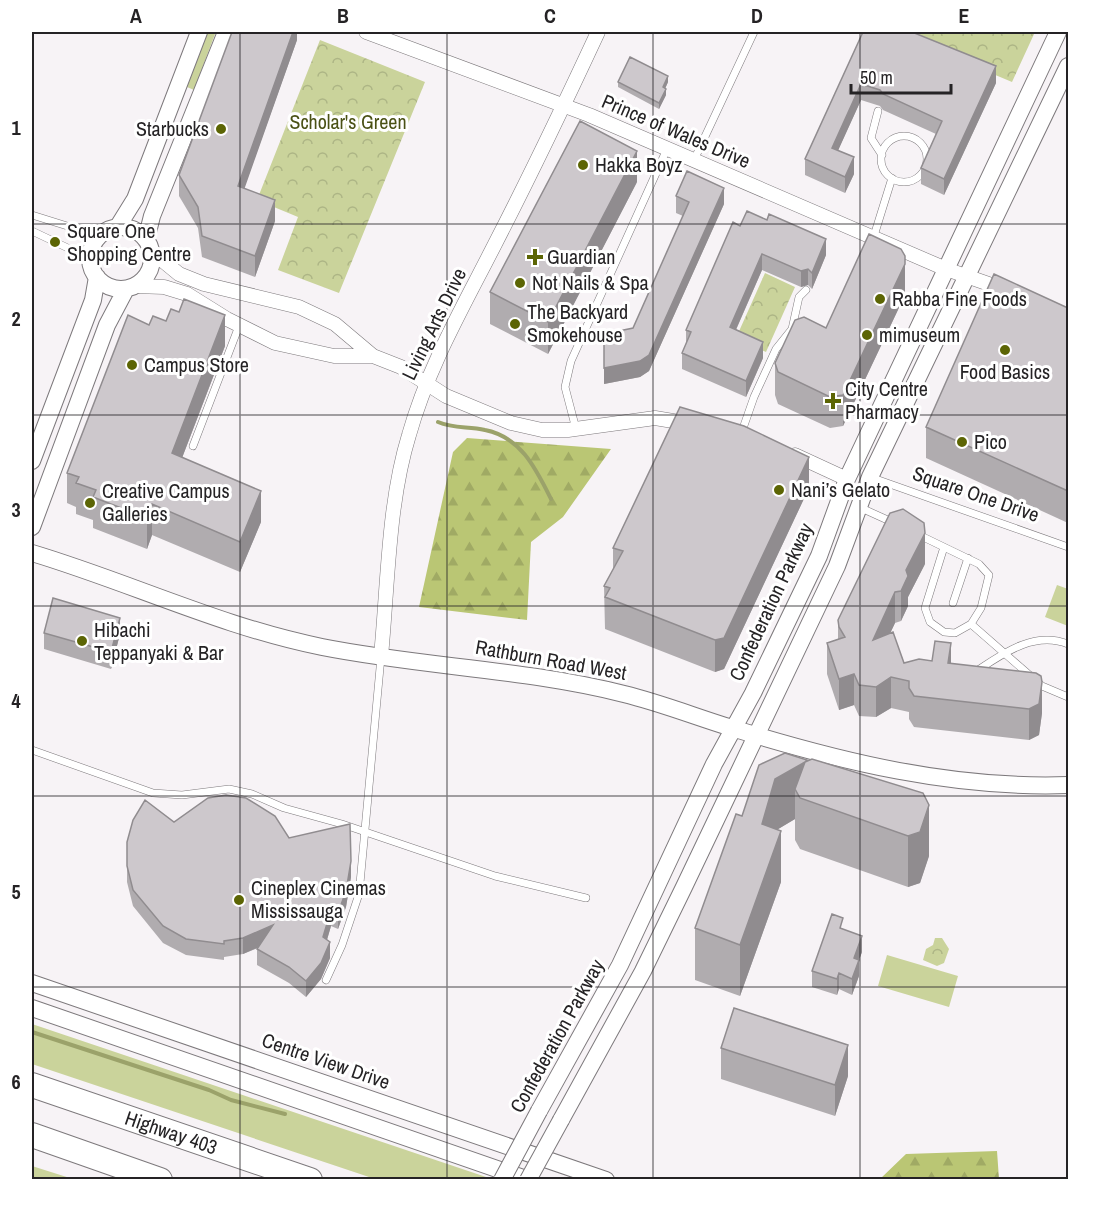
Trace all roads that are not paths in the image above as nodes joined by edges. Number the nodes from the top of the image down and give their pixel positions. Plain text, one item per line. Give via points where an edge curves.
1 (199, 32) edge
2 (226, 32) edge
3 (366, 32) edge
4 (598, 32) edge
5 (754, 32) edge
6 (1058, 32) edge
7 (1068, 66) edge
8 (563, 105) junction
9 (878, 111) dead end
10 (667, 149) junction
11 (882, 154) junction
12 (694, 160) junction
13 (892, 178) junction
14 (32, 215) edge
15 (111, 230) junction
16 (32, 231) edge
17 (872, 242) junction
18 (149, 246) junction
19 (946, 269) junction
20 (94, 272) junction
21 (967, 276) junction
22 (131, 287) junction
23 (806, 290) dead end
24 (1016, 294) edge
25 (239, 326) junction
26 (792, 329) junction
27 (803, 331) edge
28 (373, 356) junction
29 (426, 383) junction
30 (710, 427) edge
31 (576, 429) junction
32 (736, 433) joint
33 (758, 440) edge
34 (193, 446) dead end
35 (784, 451) edge
36 (32, 461) edge
37 (870, 477) junction
38 (847, 479) junction
39 (857, 506) junction
40 (898, 525) edge
41 (32, 526) edge
42 (908, 530) edge
43 (944, 547) junction
44 (1068, 547) edge
45 (32, 553) edge
46 (968, 558) junction
47 (953, 603) dead end
48 (971, 624) junction
49 (1068, 644) edge
50 (1003, 654) junction
51 (381, 656) junction
52 (968, 677) edge
53 (1068, 697) edge
54 (733, 728) junction
55 (755, 735) junction
56 (32, 750) edge
57 (1068, 785) edge
58 (364, 832) junction
59 (586, 898) dead end
60 (326, 980) dead end
61 (32, 982) edge
62 (32, 1008) edge
63 (32, 1085) edge
64 (32, 1135) edge
65 (160, 1179) edge
66 (310, 1179) edge
67 (502, 1179) edge
68 (529, 1179) edge
69 (606, 1179) edge

1 - 15 street via 135,199
2 - 18 street via 152,216
3 - 8 street, Prince of Wales Drive
4 - 8 street, Living Arts Drive
5 - 12 lane
6 - 19 street, Confederation Parkway
7 - 21 street
8 - 10 street, Prince of Wales Drive
8 - 29 street, Living Arts Drive
9 - 11 lane via 871,138
10 - 12 street, Prince of Wales Drive
10 - 31 lane via 571,361 565,387
11 - 13 lane via 886,172
11 - 13 lane via 885,146 897,137 913,137 924,148 926,163 919,176 905,181
12 - 17 street, Prince of Wales Drive
13 - 17 lane
14 - 15 lane via 80,230
15 - 18 street via 138,232
15 - 20 street via 92,247
16 - 20 lane via 72,250
17 - 19 street, Prince of Wales Drive
18 - 22 street via 149,271
18 - 28 street via 187,278 299,307 335,324
19 - 21 street, Prince of Wales Drive
19 - 38 street, Confederation Parkway
20 - 22 street via 115,289
20 - 36 street via 93,300
21 - 24 street, Prince of Wales Drive
21 - 37 street
22 - 25 street via 164,287 187,294
22 - 41 street via 107,325
23 - 26 lane via 799,297
25 - 28 street via 270,342 302,350 334,356
25 - 34 lane
26 - 27 lane
26 - 32 lane via 776,349
28 - 29 street
29 - 31 street via 446,396 511,423 542,430
29 - 51 street, Living Arts Drive via 408,436 397,490
30 - 31 street via 655,418
32 - 33 street
35 - 38 street
37 - 39 street
37 - 44 lane, Square One Drive
38 - 54 street, Confederation Parkway via 819,556
39 - 40 lane
39 - 55 street via 837,566
42 - 43 lane
43 - 46 lane
43 - 48 lane via 925,608 930,622 944,632 956,633
45 - 51 street, Rathburn Road West via 250,629
46 - 47 lane
46 - 48 lane via 990,575 981,608
48 - 50 lane
49 - 50 lane via 1042,638
50 - 52 lane
50 - 53 lane via 1042,686
51 - 54 street, Rathburn Road West via 572,681
51 - 58 lane
54 - 55 street, Rathburn Road West
54 - 67 street, Confederation Parkway, bridge via 620,965
55 - 57 street, Rathburn Road West via 881,769 974,784
55 - 68 street, bridge via 643,971
56 - 58 lane via 153,793 241,791
58 - 59 lane via 495,876
58 - 60 lane via 359,894
61 - 69 street, Centre View Drive
62 - 68 street
63 - 66 highway, Highway 403
64 - 65 highway

